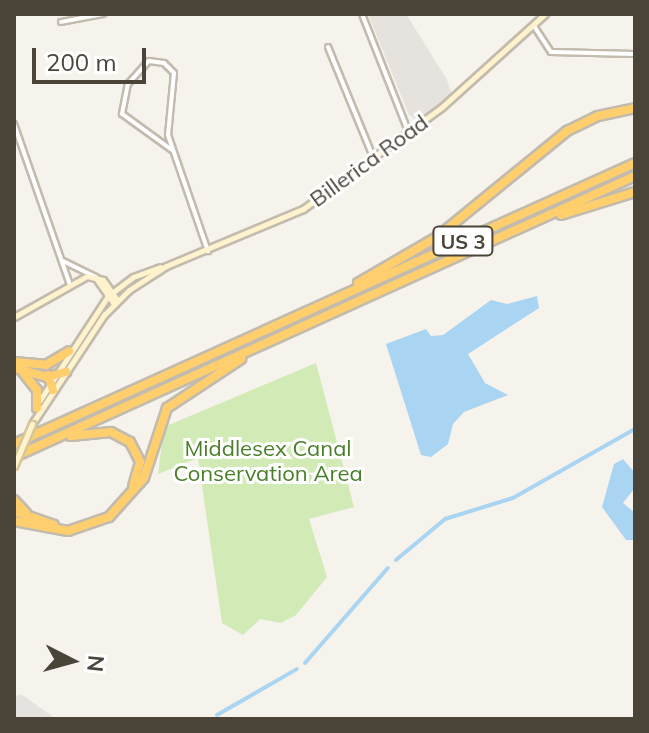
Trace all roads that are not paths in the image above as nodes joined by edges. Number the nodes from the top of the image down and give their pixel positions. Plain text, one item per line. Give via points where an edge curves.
1 (103, 14) edge
2 (362, 14) edge
3 (545, 14) edge
4 (61, 22) dead end
5 (534, 26) junction
6 (328, 47) dead end
7 (635, 54) edge
8 (635, 108) edge
9 (14, 124) edge
10 (409, 133) junction
11 (172, 150) junction
12 (374, 159) junction
13 (635, 163) edge
14 (635, 176) edge
15 (635, 192) edge
16 (500, 237) junction
17 (208, 251) junction
18 (60, 258) junction
19 (166, 266) junction
20 (96, 277) junction
21 (70, 285) junction
22 (110, 294) junction
23 (116, 302) junction
24 (14, 317) edge
25 (290, 319) junction
26 (299, 328) junction
27 (69, 351) junction
28 (18, 366) edge
29 (66, 372) junction
30 (52, 377) junction
31 (53, 390) junction
32 (37, 408) junction
33 (32, 424) junction
34 (14, 444) edge
35 (43, 444) junction
36 (14, 457) edge
37 (14, 466) edge
38 (14, 500) edge
39 (14, 511) edge
40 (29, 516) junction
41 (14, 524) edge

1 - 4 street
2 - 10 street
3 - 5 main road, Billerica Road
5 - 7 street via 551,52
5 - 10 main road, Billerica Road
6 - 12 street
8 - 25 highway via 598,116 567,131 437,237
9 - 18 street
10 - 12 main road, Billerica Road
11 - 11 street via 166,123 175,79 164,63 149,61 128,84 122,114
11 - 17 street
12 - 17 main road, Billerica Road via 303,209
13 - 25 highway, US 3
14 - 16 highway, US 3
15 - 16 highway
16 - 26 highway, US 3
17 - 19 main road, Billerica Road
18 - 20 street
18 - 21 street
19 - 22 main road, Billerica Road via 140,273
19 - 23 main road, Billerica Road
20 - 21 main road
20 - 22 main road
21 - 24 main road
22 - 23 main road
22 - 27 main road, Billerica Road
23 - 29 main road, Billerica Road
25 - 34 highway, US 3
26 - 35 highway, US 3
26 - 41 highway via 174,401 158,425 144,478 114,514 81,530
27 - 28 highway via 51,364
27 - 30 main road, Billerica Road
28 - 30 highway
28 - 32 highway via 37,390
29 - 30 highway
29 - 31 main road, Billerica Road
30 - 31 highway
30 - 32 main road, Billerica Road
31 - 33 main road, Billerica Road
32 - 33 main road, Billerica Road
33 - 37 main road, Billerica Road, bridge
35 - 36 highway, US 3
35 - 40 highway via 82,433 111,432 130,442 139,457 139,472 120,502 89,522 62,526
38 - 40 highway
39 - 40 highway

